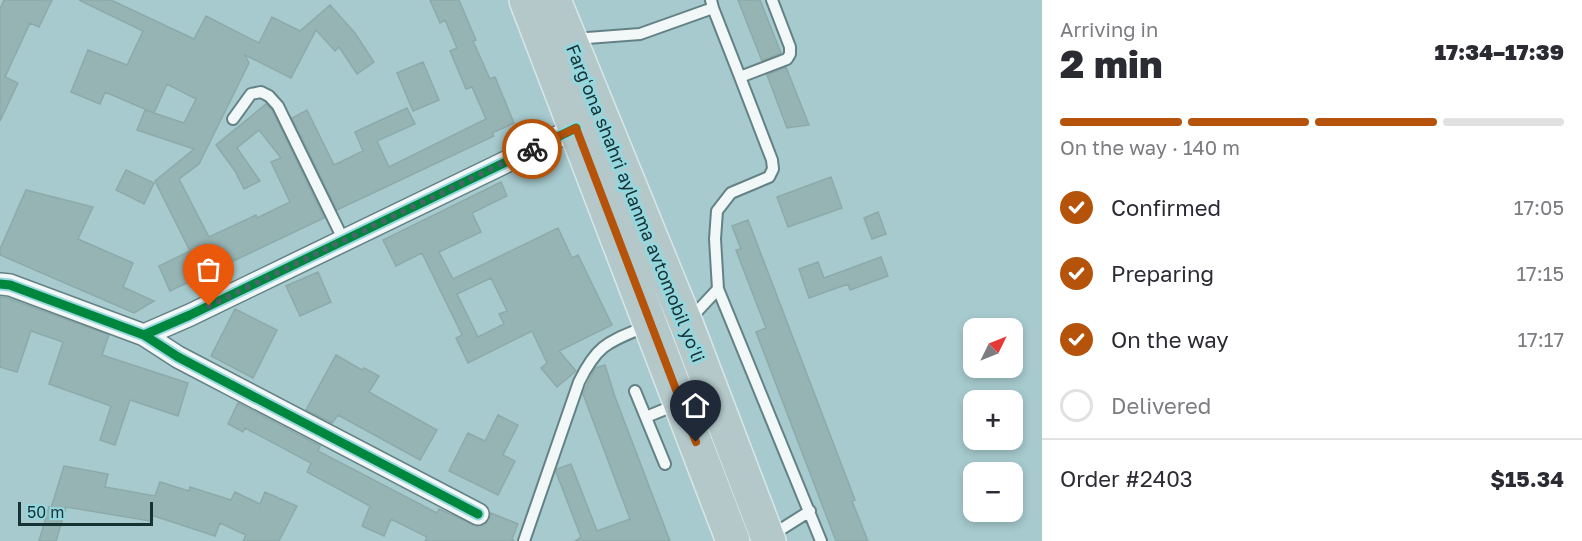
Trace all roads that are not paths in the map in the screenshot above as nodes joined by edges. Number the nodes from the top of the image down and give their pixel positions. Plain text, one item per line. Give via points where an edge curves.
1 (526, 0) edge
2 (554, 0) edge
3 (772, 0) edge
4 (712, 4) edge
5 (570, 40) junction
6 (740, 77) junction
7 (233, 119) dead end
8 (576, 128) junction
9 (344, 241) junction
10 (0, 284) edge
11 (718, 289) junction
12 (686, 323) junction
13 (651, 324) junction
14 (144, 335) junction
15 (635, 391) dead end
16 (681, 403) junction
17 (646, 417) junction
18 (665, 464) dead end
19 (810, 511) junction
20 (478, 514) dead end
21 (768, 539) edge
22 (524, 541) edge
23 (733, 541) edge
24 (821, 541) edge

1 - 8 highway, Fargʻona shahri aylanma avtomobil yoʻli
2 - 5 highway, Fargʻona shahri aylanma avtomobil yoʻli
3 - 6 lane via 790,54 787,59
4 - 5 lane via 640,34
4 - 6 lane
5 - 12 highway, Fargʻona shahri aylanma avtomobil yoʻli
6 - 11 lane via 773,169 769,177 730,193 717,211
7 - 9 lane via 251,94 261,92 269,96 278,106
8 - 9 street
8 - 13 highway, Fargʻona shahri aylanma avtomobil yoʻli
9 - 14 street
10 - 14 street
11 - 12 lane
11 - 19 lane
12 - 21 highway, Fargʻona shahri aylanma avtomobil yoʻli
13 - 16 highway, Fargʻona shahri aylanma avtomobil yoʻli
13 - 22 lane via 605,344 589,361
14 - 20 street via 178,357
15 - 17 lane
16 - 17 lane
16 - 23 highway, Fargʻona shahri aylanma avtomobil yoʻli
17 - 18 lane
19 - 21 lane
19 - 24 lane

